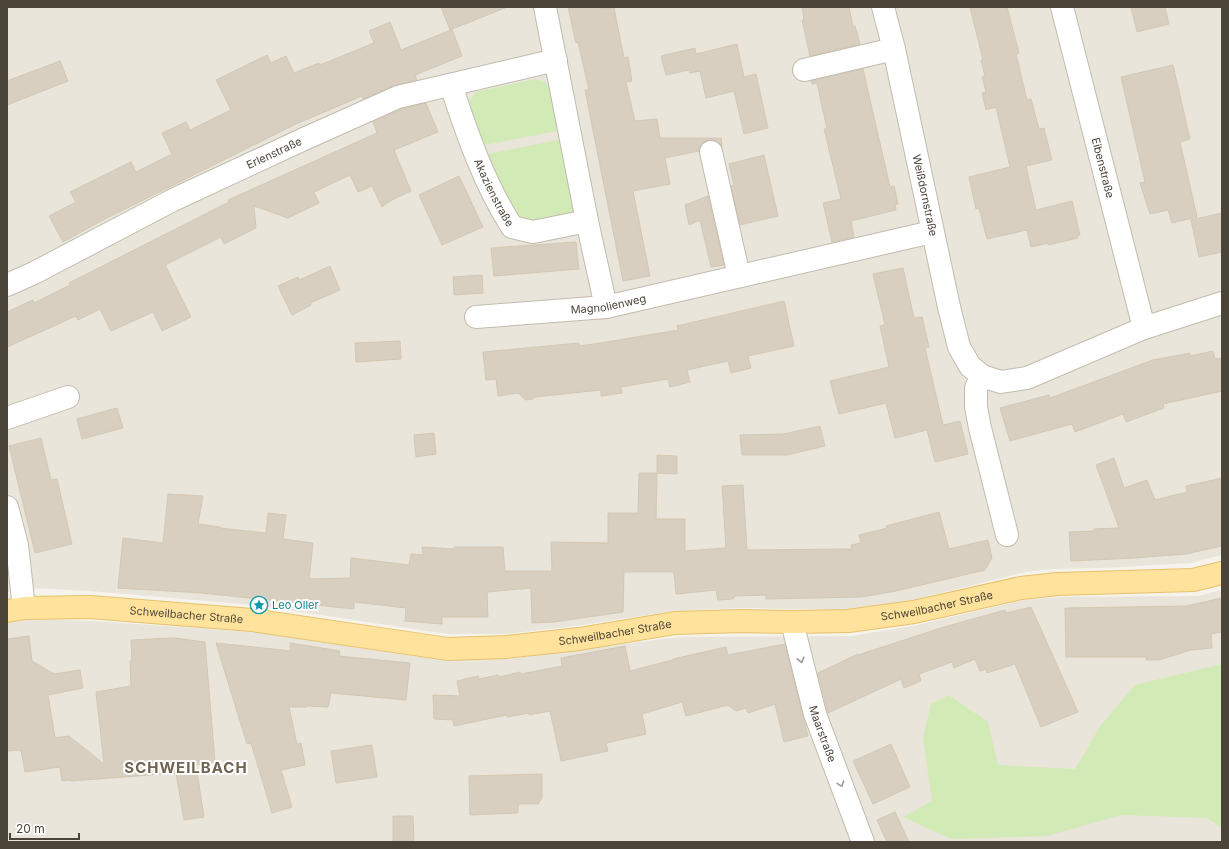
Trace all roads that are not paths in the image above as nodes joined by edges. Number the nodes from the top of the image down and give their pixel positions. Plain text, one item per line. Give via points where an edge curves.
1 (545, 7) edge
2 (883, 7) edge
3 (1062, 7) edge
4 (894, 50) junction
5 (556, 60) junction
6 (804, 70) dead end
7 (451, 85) junction
8 (711, 152) dead end
9 (587, 221) junction
10 (932, 232) junction
11 (739, 276) junction
12 (7, 285) edge
13 (1222, 303) edge
14 (606, 307) junction
15 (476, 317) dead end
16 (1144, 328) junction
17 (982, 376) junction
18 (68, 397) dead end
19 (7, 418) edge
20 (7, 507) edge
21 (1007, 535) dead end
22 (1222, 573) edge
23 (16, 610) edge
24 (792, 622) junction
25 (863, 842) edge

1 - 5 street
2 - 4 street, Weißdornstraße
3 - 16 street, Eibenstraße
4 - 6 street
4 - 10 street, Weißdornstraße
5 - 7 street, Erlenstraße
5 - 9 street
7 - 9 street, Akazienstraße via 465,129 484,175 512,227 533,232
7 - 12 street, Erlenstraße via 398,97 304,139 173,200
8 - 11 street
9 - 14 street
10 - 11 street, Magnolienweg
10 - 17 street, Weißdornstraße via 959,347 970,366
11 - 14 street, Magnolienweg
13 - 16 street, Weißdornstraße
14 - 15 street, Magnolienweg
16 - 17 street, Weißdornstraße via 1026,378 1001,382
17 - 21 street via 976,388 976,407
18 - 19 street
20 - 23 street via 17,545
22 - 24 main road, Schweilbacher Straße via 1193,580 1057,584 1021,588 914,612 848,621
23 - 24 main road, Schweilbacher Straße via 90,607 252,620 448,649 513,647 676,623
24 -> 25 street, Maarstraße via 815,714

